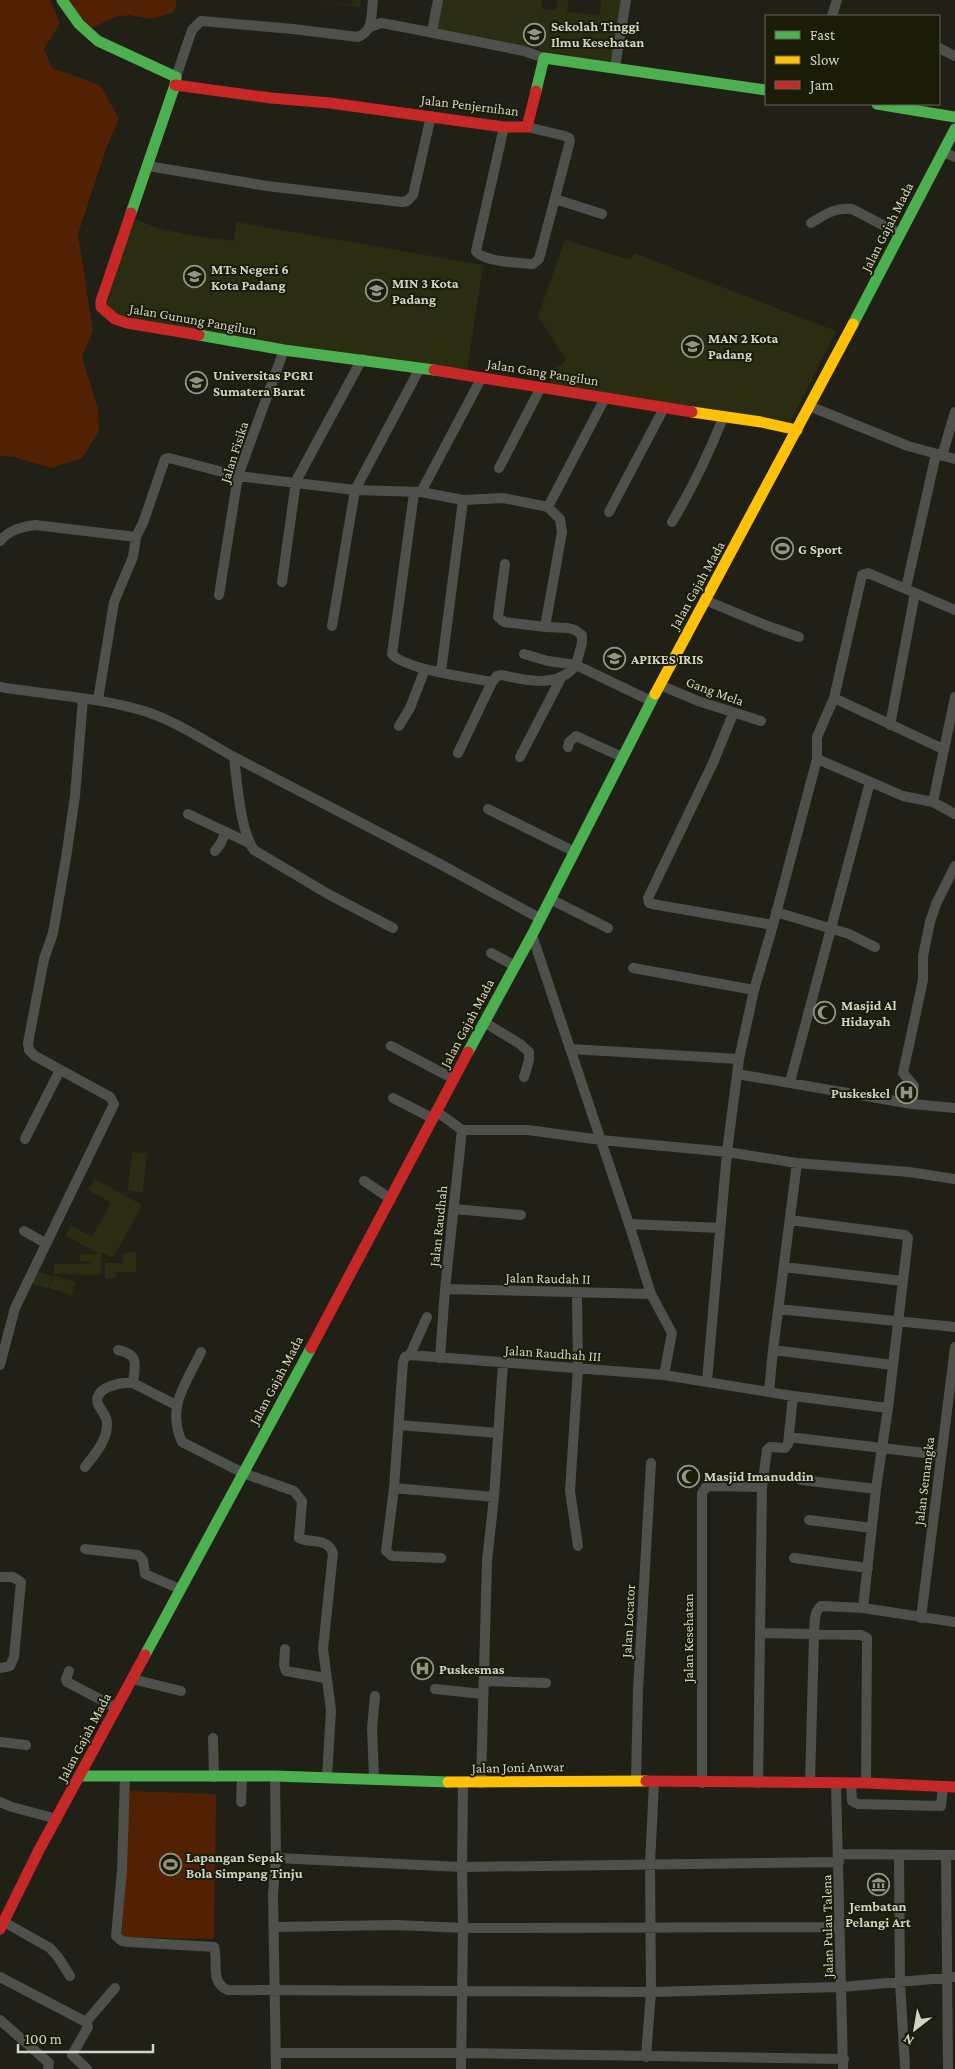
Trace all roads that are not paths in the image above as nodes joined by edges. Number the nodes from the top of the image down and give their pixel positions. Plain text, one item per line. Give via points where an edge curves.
1 (62, 0) edge
2 (373, 0) edge
3 (438, 0) edge
4 (626, 0) edge
5 (837, 0) edge
6 (832, 15) edge
7 (370, 27) junction
8 (432, 32) junction
9 (940, 48) edge
10 (955, 56) edge
11 (544, 58) junction
12 (615, 67) junction
13 (175, 81) junction
14 (765, 90) edge
15 (883, 105) edge
16 (431, 116) junction
17 (955, 117) edge
18 (504, 127) junction
19 (527, 127) junction
20 (955, 129) edge
21 (943, 152) junction
22 (955, 157) edge
23 (148, 166) junction
24 (554, 199) junction
25 (602, 214) dead end
26 (811, 223) dead end
27 (900, 234) junction
28 (284, 350) junction
29 (362, 359) junction
30 (420, 368) junction
31 (482, 377) junction
32 (541, 387) junction
33 (605, 398) junction
34 (809, 406) junction
35 (664, 408) junction
36 (955, 412) edge
37 (723, 418) junction
38 (797, 430) junction
39 (939, 455) junction
40 (955, 459) edge
41 (499, 468) dead end
42 (238, 476) junction
43 (296, 482) junction
44 (355, 490) junction
45 (417, 492) junction
46 (463, 500) junction
47 (548, 507) junction
48 (609, 512) dead end
49 (672, 522) dead end
50 (136, 537) junction
51 (0, 541) edge
52 (505, 564) dead end
53 (282, 582) dead end
54 (911, 591) junction
55 (219, 595) dead end
56 (706, 600) junction
57 (955, 610) edge
58 (332, 626) dead end
59 (545, 627) junction
60 (799, 636) dead end
61 (524, 654) dead end
62 (576, 665) junction
63 (425, 669) junction
64 (441, 672) junction
65 (561, 678) junction
66 (492, 682) junction
67 (660, 685) junction
68 (0, 687) edge
69 (955, 697) edge
70 (83, 698) junction
71 (834, 698) junction
72 (98, 700) junction
73 (651, 702) junction
74 (733, 714) junction
75 (761, 721) dead end
76 (890, 725) junction
77 (400, 726) dead end
78 (568, 747) dead end
79 (943, 749) junction
80 (458, 753) dead end
81 (234, 756) junction
82 (520, 757) dead end
83 (622, 757) junction
84 (817, 759) junction
85 (870, 782) junction
86 (933, 802) junction
87 (488, 809) dead end
88 (188, 814) dead end
89 (955, 814) edge
90 (225, 832) junction
91 (249, 843) junction
92 (215, 851) dead end
93 (575, 852) junction
94 (955, 866) edge
95 (550, 899) junction
96 (776, 912) junction
97 (541, 919) junction
98 (773, 925) junction
99 (393, 928) dead end
100 (608, 928) dead end
101 (830, 928) junction
102 (532, 935) junction
103 (875, 947) dead end
104 (491, 953) dead end
105 (515, 966) junction
106 (633, 968) dead end
107 (754, 990) junction
108 (484, 1022) junction
109 (391, 1046) dead end
110 (571, 1049) junction
111 (739, 1059) junction
112 (60, 1070) junction
113 (737, 1074) junction
114 (524, 1077) dead end
115 (454, 1079) junction
116 (790, 1082) junction
117 (394, 1098) dead end
118 (912, 1104) junction
119 (955, 1108) edge
120 (434, 1115) junction
121 (462, 1130) junction
122 (25, 1139) dead end
123 (601, 1140) junction
124 (727, 1152) junction
125 (797, 1164) junction
126 (955, 1179) edge
127 (364, 1181) dead end
128 (391, 1199) junction
129 (454, 1209) junction
130 (521, 1215) dead end
131 (790, 1220) junction
132 (629, 1224) junction
133 (720, 1228) junction
134 (24, 1231) dead end
135 (45, 1243) junction
136 (784, 1267) junction
137 (903, 1281) junction
138 (445, 1289) junction
139 (577, 1293) junction
140 (651, 1294) junction
141 (778, 1309) junction
142 (428, 1317) dead end
143 (899, 1320) junction
144 (955, 1327) edge
145 (955, 1347) edge
146 (118, 1350) dead end
147 (773, 1350) junction
148 (201, 1352) dead end
149 (410, 1355) junction
150 (440, 1358) junction
151 (503, 1363) junction
152 (0, 1365) edge
153 (893, 1365) junction
154 (578, 1368) junction
155 (664, 1375) junction
156 (707, 1381) junction
157 (133, 1383) junction
158 (769, 1392) junction
159 (793, 1396) junction
160 (176, 1405) junction
161 (888, 1408) junction
162 (951, 1410) edge
163 (399, 1425) junction
164 (498, 1433) junction
165 (789, 1437) junction
166 (882, 1449) junction
167 (941, 1455) junction
168 (651, 1463) dead end
169 (85, 1466) dead end
170 (243, 1473) junction
171 (801, 1480) dead end
172 (762, 1487) junction
173 (394, 1488) junction
174 (876, 1489) junction
175 (494, 1497) junction
176 (808, 1520) dead end
177 (872, 1528) junction
178 (578, 1546) dead end
179 (85, 1549) dead end
180 (441, 1558) dead end
181 (794, 1558) dead end
182 (868, 1568) junction
183 (0, 1577) edge
184 (180, 1589) junction
185 (863, 1608) junction
186 (921, 1618) junction
187 (955, 1622) edge
188 (760, 1633) junction
189 (814, 1635) junction
190 (285, 1649) dead end
191 (0, 1668) edge
192 (68, 1671) dead end
193 (326, 1678) junction
194 (132, 1679) junction
195 (484, 1681) junction
196 (546, 1683) dead end
197 (436, 1689) dead end
198 (181, 1691) dead end
199 (483, 1694) junction
200 (375, 1696) dead end
201 (117, 1708) junction
202 (213, 1738) dead end
203 (0, 1742) edge
204 (26, 1745) dead end
205 (80, 1776) junction
206 (275, 1776) junction
207 (214, 1777) junction
208 (242, 1777) junction
209 (327, 1777) junction
210 (125, 1778) junction
211 (374, 1778) junction
212 (636, 1781) junction
213 (654, 1781) junction
214 (463, 1782) junction
215 (480, 1783) junction
216 (702, 1783) junction
217 (758, 1783) junction
218 (810, 1783) junction
219 (836, 1783) junction
220 (851, 1783) junction
221 (866, 1784) junction
222 (949, 1787) edge
223 (0, 1802) edge
224 (241, 1802) dead end
225 (57, 1818) junction
226 (899, 1855) junction
227 (950, 1855) edge
228 (276, 1858) junction
229 (839, 1858) junction
230 (650, 1864) junction
231 (462, 1866) junction
232 (2, 1925) edge
233 (841, 1926) junction
234 (274, 1927) junction
235 (650, 1927) junction
236 (463, 1928) junction
237 (70, 1976) dead end
238 (0, 1977) edge
239 (951, 1978) edge
240 (900, 1982) junction
241 (842, 1987) junction
242 (115, 1988) dead end
243 (274, 1990) junction
244 (461, 1992) junction
245 (651, 1992) junction
246 (0, 2020) edge
247 (86, 2022) junction
248 (276, 2053) junction
249 (461, 2053) junction
250 (646, 2058) junction
251 (844, 2064) edge
252 (906, 2066) dead end
253 (48, 2069) edge
254 (87, 2069) edge
255 (276, 2069) edge
256 (461, 2069) edge
257 (948, 2069) edge

1 - 13 main road, Jalan Penjernihan via 78,26 90,36
2 - 7 street
3 - 8 street
4 - 12 street
5 - 6 street
7 - 8 street via 380,23
7 - 13 street via 366,34 358,37 201,22 192,30
8 - 11 street
9 - 10 street
11 - 12 main road
11 - 19 main road, Jalan Penjernihan
12 - 14 main road
13 - 16 main road, Jalan Penjernihan
13 - 23 main road
15 - 17 main road
16 - 18 main road, Jalan Penjernihan
16 - 23 street via 413,195 407,201 266,186
18 - 19 main road, Jalan Penjernihan
18 - 24 street via 476,246 477,254 524,263 538,262
19 - 24 street via 569,138
20 - 21 main road, Jalan Gajah Mada
21 - 22 street
21 - 27 main road, Jalan Gajah Mada
23 - 28 main road, Jalan Gunung Pangilun via 101,307 115,319 127,323
24 - 25 street
26 - 27 street via 834,209 846,208
27 - 34 main road, Jalan Gajah Mada
28 - 29 main road, Jalan Gang Pangilun
28 - 42 street, Jalan Fisika
29 - 30 main road, Jalan Gang Pangilun
29 - 43 street
30 - 31 main road, Jalan Gang Pangilun
30 - 44 street
31 - 32 main road, Jalan Gang Pangilun
31 - 45 street
32 - 33 main road, Jalan Gang Pangilun
32 - 41 street
33 - 35 main road, Jalan Gang Pangilun
33 - 47 street
34 - 38 main road, Jalan Gajah Mada
34 - 39 street via 908,446
35 - 37 main road, Jalan Gang Pangilun
35 - 48 street
36 - 39 street
37 - 38 main road, Jalan Gang Pangilun
37 - 49 street
38 - 56 main road, Jalan Gajah Mada
39 - 40 street
39 - 54 street
42 - 43 street
42 - 50 street via 167,458
42 - 55 street, Jalan Fisika
43 - 44 street
43 - 53 street
44 - 45 street
44 - 58 street
45 - 46 street
45 - 63 street via 392,654
46 - 47 street via 503,498
46 - 64 street
47 - 59 street via 560,519 562,532
50 - 51 street via 35,525 22,526
50 - 72 street via 133,557 114,602
52 - 59 street via 498,617 504,622
54 - 57 street
54 - 71 street via 868,572 862,575
54 - 76 street
56 - 60 street
56 - 67 main road, Jalan Gajah Mada
59 - 62 street via 568,628 582,635
61 - 62 street via 548,662
62 - 65 street
62 - 73 street
63 - 64 street
63 - 77 street
64 - 66 street
65 - 66 street via 538,681 502,675
65 - 82 street
66 - 80 street
67 - 73 main road, Jalan Gajah Mada
67 - 74 street, Gang Mela
68 - 70 street
69 - 79 street
70 - 72 street
70 - 112 street via 66,858 28,1043 35,1056
71 - 76 street
71 - 84 street via 817,736
72 - 81 street via 159,717
73 - 83 main road, Jalan Gajah Mada
74 - 75 street, Gang Mela
74 - 98 street via 648,898 652,904
76 - 79 street
78 - 83 street via 576,736
79 - 86 street
81 - 91 street
81 - 97 street
83 - 93 main road, Jalan Gajah Mada
84 - 85 street
84 - 96 street
85 - 86 street via 903,796
85 - 101 street
86 - 89 street
87 - 93 street
88 - 90 street
90 - 91 street
90 - 92 street
91 - 99 street via 259,854
93 - 95 main road, Jalan Gajah Mada
94 - 118 street via 936,904 926,939 923,980 903,1073 914,1086
95 - 97 main road, Jalan Gajah Mada
95 - 100 street
96 - 98 street
96 - 101 street
97 - 102 main road, Jalan Gajah Mada
98 - 107 street
101 - 103 street
101 - 116 street
102 - 105 main road, Jalan Gajah Mada
102 - 110 street
104 - 105 street
105 - 108 main road, Jalan Gajah Mada
106 - 107 street
107 - 111 street
108 - 114 street via 529,1052
108 - 115 main road, Jalan Gajah Mada
109 - 115 street
110 - 111 street
110 - 123 street
111 - 113 street
112 - 122 street
112 - 135 street via 110,1097 114,1104
113 - 116 street
113 - 124 street
115 - 120 main road, Jalan Gajah Mada
116 - 118 street
117 - 120 street
118 - 119 street
120 - 121 street
120 - 128 main road, Jalan Gajah Mada
121 - 123 street via 528,1130
121 - 129 street, Jalan Raudhah
123 - 124 street
123 - 132 street
124 - 125 street
124 - 133 street
125 - 126 street via 909,1172
125 - 131 street
127 - 128 street
128 - 170 main road, Jalan Gajah Mada
129 - 130 street
129 - 138 street, Jalan Raudhah
131 - 136 street
131 - 137 street via 905,1235 908,1238
132 - 133 street
132 - 140 street
133 - 156 street
134 - 135 street
135 - 152 street via 15,1308
136 - 137 street
136 - 141 street
137 - 143 street
138 - 139 street, Jalan Raudah II
138 - 150 street, Jalan Raudhah
139 - 140 street, Jalan Raudah II
139 - 154 street
140 - 155 street via 672,1334
141 - 143 street
141 - 147 street
142 - 149 street
143 - 144 street
143 - 153 street
145 - 162 street, Jalan Semangka
146 - 157 street via 134,1357
147 - 153 street
147 - 158 street
148 - 160 street
149 - 150 street, Jalan Raudhah III
149 - 163 street via 404,1362
150 - 151 street, Jalan Raudhah III
151 - 154 street, Jalan Raudhah III
151 - 164 street
153 - 161 street
154 - 155 street, Jalan Raudhah III
154 - 178 street via 570,1492
155 - 156 street, Jalan Raudhah III
156 - 158 street, Jalan Raudhah III
157 - 160 street
157 - 169 street via 110,1387 99,1395 98,1404 107,1420 107,1429
158 - 159 street, Jalan Raudhah III
159 - 161 street, Jalan Raudhah III
159 - 165 street
160 - 170 street via 176,1422 182,1442
161 - 166 street
162 - 167 street, Jalan Semangka
163 - 164 street
163 - 173 street
164 - 175 street
165 - 166 street
165 - 172 street via 787,1447 770,1447 767,1450
166 - 167 street
166 - 174 street
167 - 186 street, Jalan Semangka
168 - 212 street, Jalan Locator
170 - 184 main road, Jalan Gajah Mada
170 - 193 street via 297,1493 302,1501 298,1538 331,1546 333,1553 323,1649
171 - 174 street
172 - 188 street
172 - 216 street, Jalan Kesehatan via 712,1486 706,1487 702,1493
173 - 175 street
173 - 180 street via 388,1554
174 - 177 street
175 - 195 street via 487,1561
176 - 177 street
177 - 182 street
179 - 184 street via 138,1555 143,1560 145,1574
181 - 182 street
182 - 185 street
183 - 191 street via 13,1577 21,1582 14,1657 10,1666
184 - 194 main road, Jalan Gajah Mada
185 - 186 street
185 - 189 street via 820,1606 816,1611
186 - 187 street
188 - 189 street
188 - 217 street
189 - 218 street
189 - 221 street via 861,1635 867,1638
190 - 193 street via 286,1671
192 - 201 street via 67,1682
193 - 209 street via 331,1710
194 - 198 street
194 - 201 main road, Jalan Gajah Mada
195 - 196 street
195 - 199 street
197 - 199 street
199 - 215 street
200 - 211 street via 372,1728
201 - 205 main road, Jalan Gajah Mada
202 - 207 street
203 - 204 street
205 - 210 main road, Jalan Joni Anwar
205 - 225 main road, Jalan Gajah Mada
206 - 208 main road, Jalan Joni Anwar
206 - 209 main road, Jalan Joni Anwar
206 - 228 street
207 - 208 main road, Jalan Joni Anwar
207 - 210 main road, Jalan Joni Anwar
208 - 224 street
209 - 211 main road, Jalan Joni Anwar
210 - 243 street via 116,1936 129,1942 214,1947 217,1978 222,1988
211 - 214 main road, Jalan Joni Anwar
212 - 213 main road, Jalan Joni Anwar
212 - 215 main road, Jalan Joni Anwar
213 - 216 main road, Jalan Joni Anwar
213 - 230 street
214 - 215 main road, Jalan Joni Anwar
214 - 231 street
216 - 217 main road, Jalan Joni Anwar
217 - 218 main road, Jalan Joni Anwar
218 - 219 main road, Jalan Joni Anwar
219 - 220 main road, Jalan Joni Anwar
219 - 229 street, Jalan Pulau Talena
220 - 221 main road, Jalan Joni Anwar
220 - 222 street via 852,1801 858,1804 941,1806
221 - 222 main road, Jalan Joni Anwar
223 - 225 street
225 - 232 main road, Jalan Gajah Mada
226 - 227 street
226 - 229 street
226 - 240 street
227 - 239 street
228 - 231 street
228 - 234 street
229 - 230 street
229 - 233 street, Jalan Pulau Talena
230 - 231 street
230 - 235 street
231 - 236 street
232 - 237 street via 50,1948
233 - 235 street
233 - 241 street, Jalan Pulau Talena
234 - 236 street via 396,1925
234 - 243 street
235 - 236 street
235 - 245 street
236 - 244 street
238 - 247 street
239 - 240 street
239 - 257 street
240 - 241 street
240 - 252 street
241 - 245 street
241 - 251 street, Jalan Pulau Talena
242 - 247 street
243 - 244 street
243 - 248 street
244 - 245 street
244 - 249 street
245 - 250 street
246 - 253 street via 50,2063
247 - 254 street via 85,2033 72,2054
248 - 249 street
248 - 255 street
249 - 250 street
249 - 256 street
250 - 251 street

